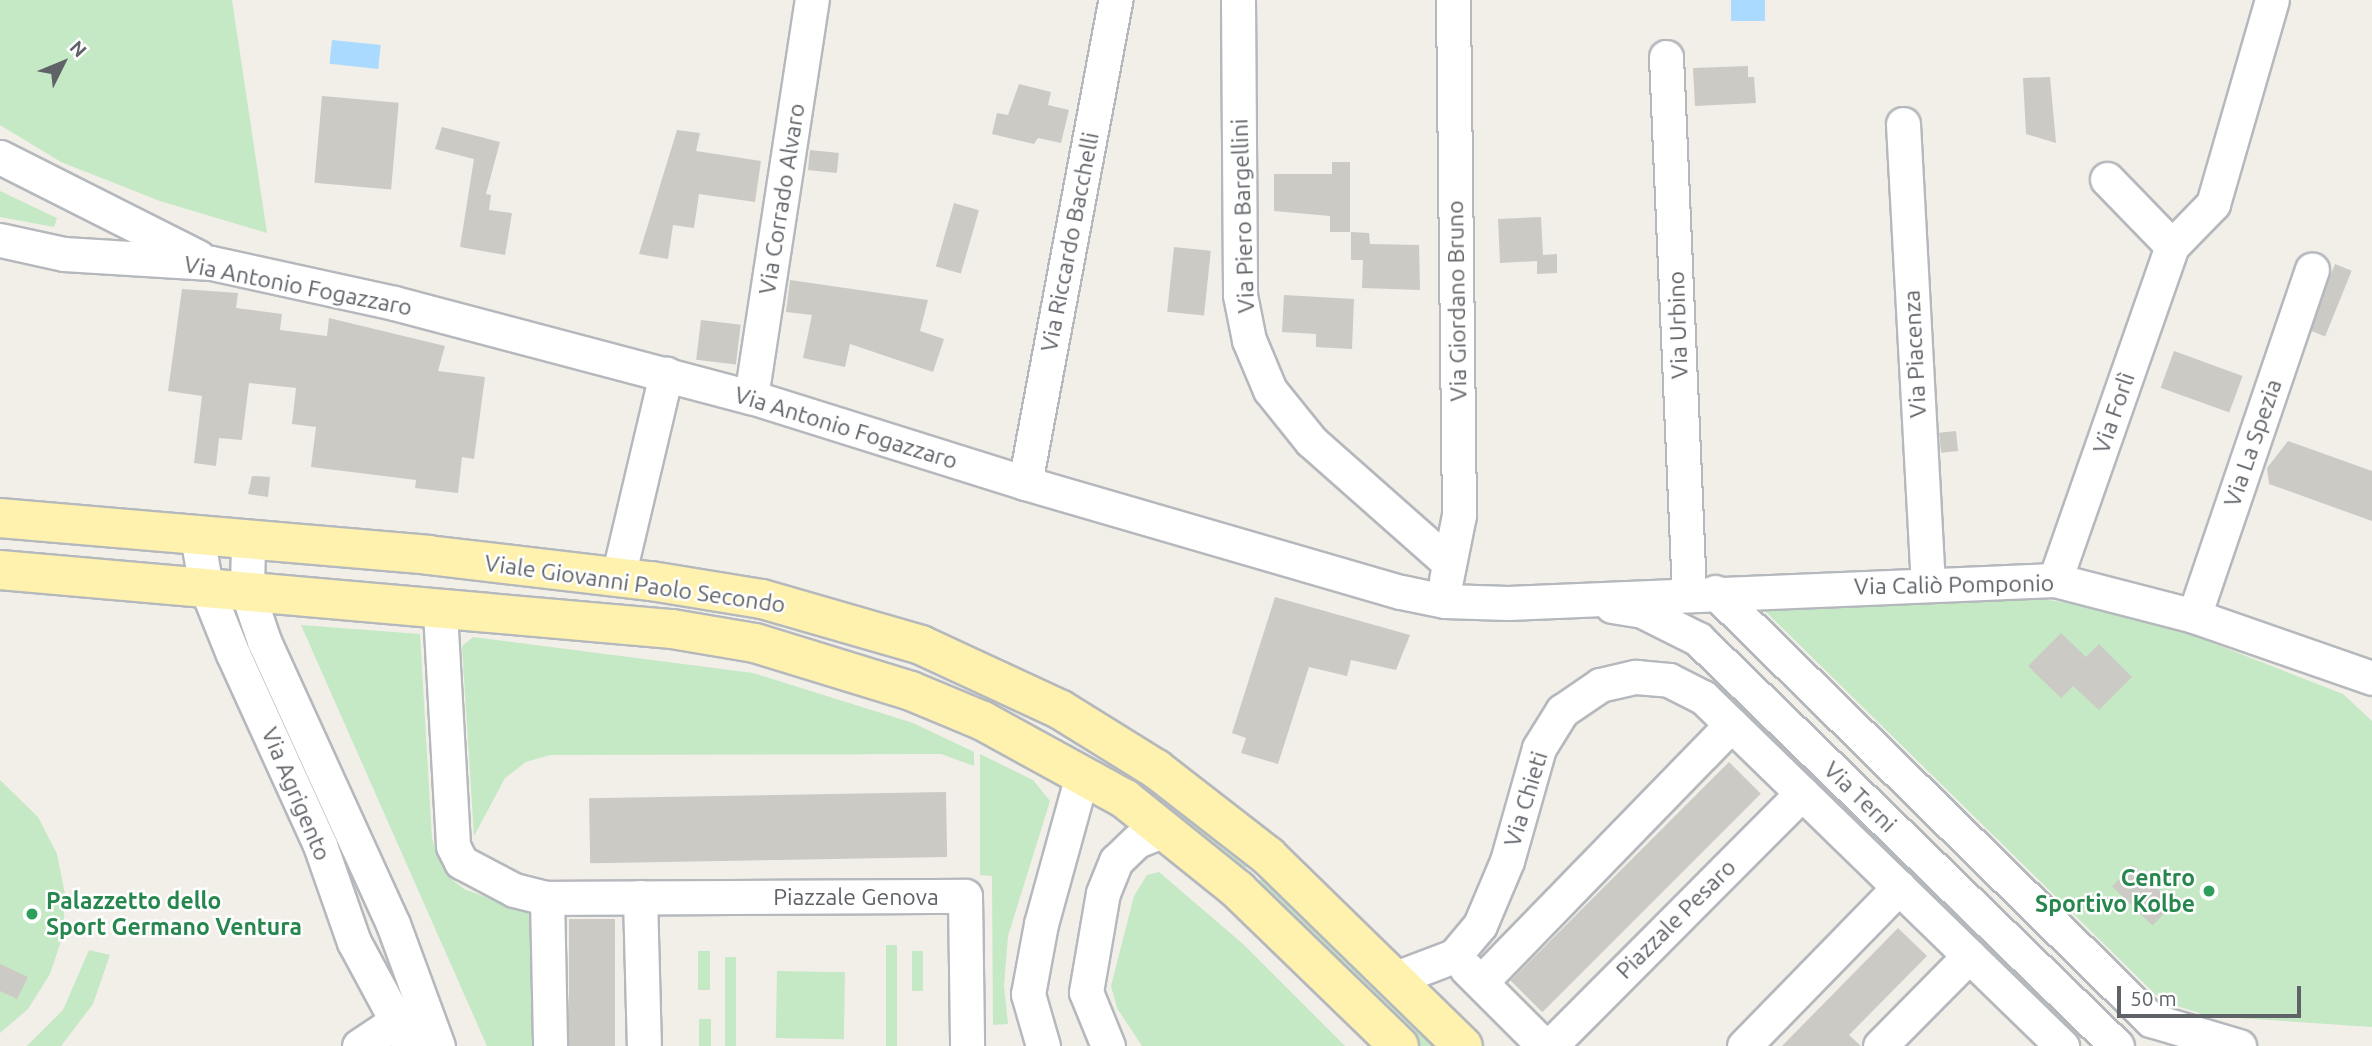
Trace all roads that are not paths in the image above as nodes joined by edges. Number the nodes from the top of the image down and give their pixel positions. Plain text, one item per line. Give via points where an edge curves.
1 (813, 0) edge
2 (1115, 0) edge
3 (1238, 0) edge
4 (1453, 0) edge
5 (2272, 0) edge
6 (1666, 57) dead end
7 (1903, 124) dead end
8 (0, 157) edge
9 (2107, 179) dead end
10 (79, 199) junction
11 (0, 240) edge
12 (2172, 246) junction
13 (64, 254) junction
14 (211, 263) junction
15 (2312, 270) dead end
16 (666, 374) junction
17 (751, 397) junction
18 (1025, 483) junction
19 (0, 518) edge
20 (197, 536) junction
21 (248, 540) junction
22 (1448, 562) junction
23 (0, 570) edge
24 (618, 578) junction
25 (2055, 580) junction
26 (1928, 584) junction
27 (206, 587) junction
28 (247, 592) junction
29 (1702, 592) junction
30 (1575, 599) junction
31 (1445, 601) junction
32 (440, 612) junction
33 (2194, 616) junction
34 (2372, 678) edge
35 (1828, 702) junction
36 (1731, 725) junction
37 (1796, 735) junction
38 (1769, 762) junction
39 (1082, 775) junction
40 (1801, 793) junction
41 (1167, 829) junction
42 (1988, 860) junction
43 (1899, 887) junction
44 (1957, 892) junction
45 (640, 897) junction
46 (547, 898) junction
47 (1931, 919) junction
48 (1454, 956) junction
49 (1969, 956) junction
50 (1396, 978) junction
51 (1481, 982) junction
52 (419, 1032) edge
53 (359, 1046) edge
54 (550, 1046) edge
55 (645, 1046) edge
56 (967, 1046) edge
57 (1044, 1046) edge
58 (1108, 1046) edge
59 (1399, 1046) edge
60 (1463, 1046) edge
61 (1544, 1046) edge
62 (1550, 1046) edge
63 (1744, 1046) edge
64 (1880, 1046) edge
65 (2062, 1046) edge
66 (2117, 1046) edge
67 (2239, 1046) edge

1 - 17 street, Via Corrado Alvaro
2 - 18 street, Via Riccardo Bacchelli
3 - 22 street, Via Piero Bargellini via 1240,295 1249,341 1270,390 1311,441
4 - 22 street, Via Giordano Bruno via 1460,515
5 - 12 street, Via Forlì via 2213,204
6 - 29 street, Via Urbino
7 - 26 street, Via Piacenza
8 - 10 street
9 - 12 street
10 - 13 street via 90,224 84,242
10 - 14 street
11 - 13 street, Via Antonio Fogazzaro
12 - 25 street, Via Forlì
13 - 14 street, Via Antonio Fogazzaro
14 - 16 street, Via Antonio Fogazzaro via 394,303
15 - 33 street, Via La Spezia
16 - 17 street, Via Antonio Fogazzaro
16 - 24 street
17 - 18 street, Via Antonio Fogazzaro
18 - 31 street, Via Antonio Fogazzaro
19 - 20 main road, Viale Giovanni Paolo Secondo
20 - 21 main road, Viale Giovanni Paolo Secondo
20 - 27 street, Via Agrigento
21 - 24 main road, Viale Giovanni Paolo Secondo
21 - 28 street, Via Agrigento
22 - 31 street, Via Giordano Bruno
23 - 27 main road, Viale Giovanni Paolo Secondo
24 - 50 main road, Viale Giovanni Paolo Secondo via 762,599 841,618 921,645 1061,710 1156,768 1241,833
25 - 26 street, Via Caliò Pomponio
25 - 33 street, Via Caliò Pomponio
26 - 29 street, Via Caliò Pomponio
27 - 28 main road, Viale Giovanni Paolo Secondo
27 - 52 street, Via Agrigento via 320,845 354,942
28 - 32 main road, Viale Giovanni Paolo Secondo
28 - 52 street, Via Agrigento via 264,641 393,924
29 - 30 street, Via Antonio Fogazzaro
29 - 35 street, Via Terni
30 - 31 street, Via Antonio Fogazzaro
30 - 37 street, Via Terni via 1642,611 1698,639
32 - 39 main road, Viale Giovanni Paolo Secondo via 672,629 755,643 911,691 983,721
32 - 46 street, Piazzale Genova via 453,846 461,862 479,875
33 - 34 street, Via Caliò Pomponio
35 - 37 street
35 - 42 street, Via Terni
36 - 38 street, Via Chieti
36 - 48 street, Via Chieti via 1703,697 1658,679 1636,677 1600,685 1562,710 1539,748 1507,861 1485,912
36 - 51 street
37 - 38 street
37 - 44 street, Via Terni
38 - 40 street, Via Chieti
39 - 41 main road, Viale Giovanni Paolo Secondo
39 - 57 street via 1041,924 1028,994
40 - 43 street, Via Chieti
40 - 62 street, Piazzale Pesaro
41 - 58 street via 1137,841 1123,854 1102,893 1086,992
41 - 59 main road, Viale Giovanni Paolo Secondo via 1295,943
42 - 44 street
42 - 67 street, Via Terni via 2151,1020
43 - 47 street, Via Chieti
43 - 63 street
44 - 47 street
44 - 66 street, Via Terni
45 - 46 street, Piazzale Genova
45 - 55 street
45 - 56 street, Piazzale Genova via 965,896
46 - 54 street
47 - 49 street, Via Chieti
48 - 50 street
48 - 51 street
49 - 64 street
49 - 65 street, Via Chieti
50 - 60 main road, Viale Giovanni Paolo Secondo
51 - 61 street
52 - 53 street

